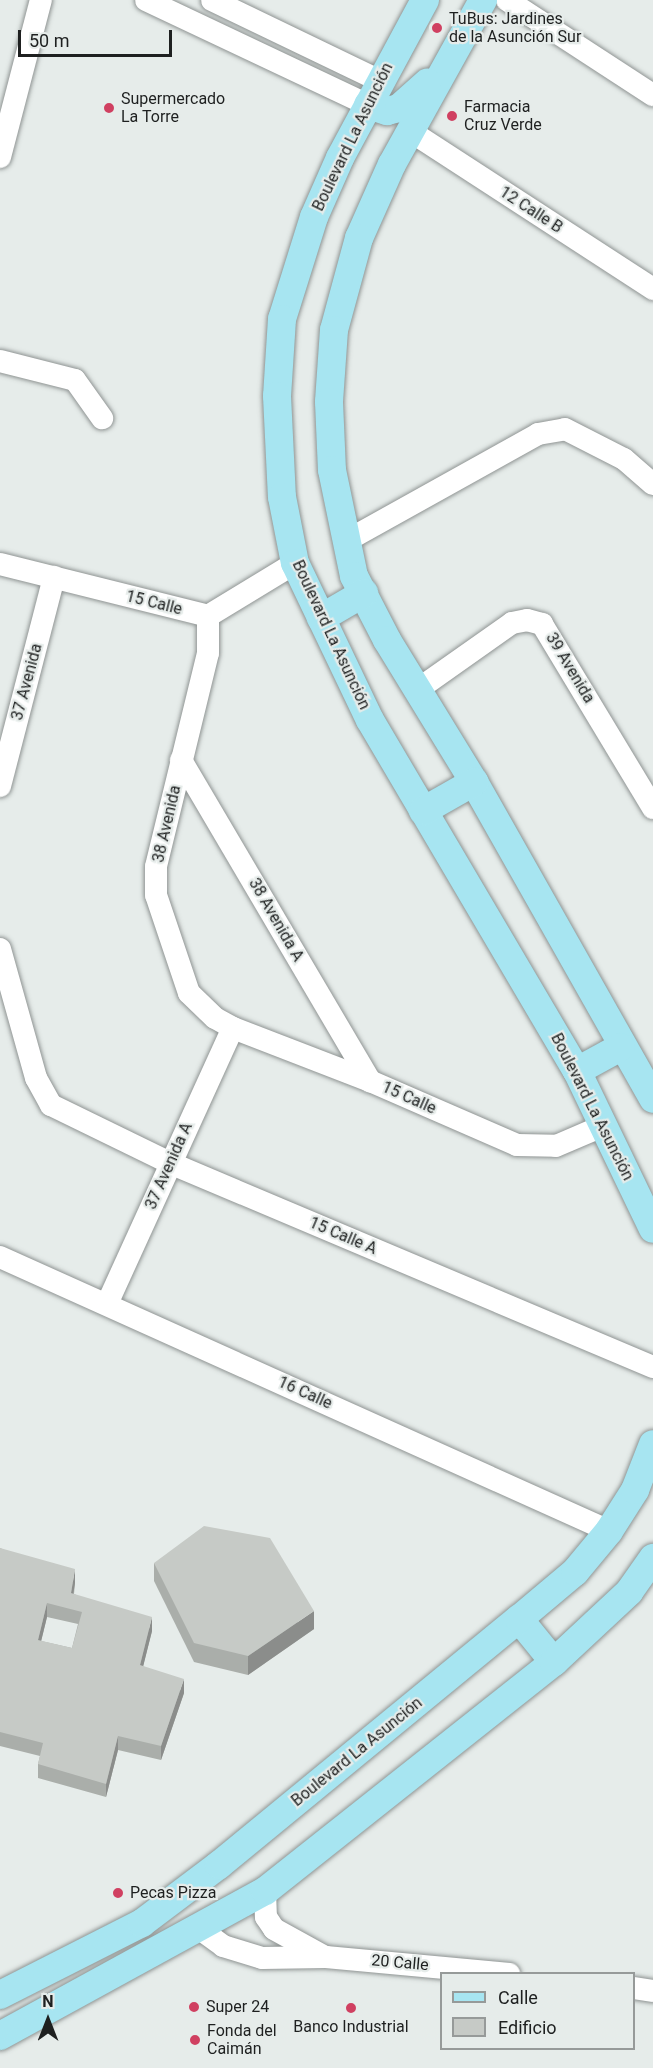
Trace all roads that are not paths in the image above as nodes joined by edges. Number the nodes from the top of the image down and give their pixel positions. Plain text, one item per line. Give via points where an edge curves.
1 (41, 0) edge
2 (146, 0) edge
3 (212, 0) edge
4 (425, 0) edge
5 (483, 0) edge
6 (507, 0) edge
7 (444, 66) junction
8 (374, 93) junction
9 (653, 95) edge
10 (410, 130) junction
11 (0, 157) edge
12 (653, 289) edge
13 (0, 361) edge
14 (102, 418) dead end
15 (653, 484) edge
16 (345, 541) junction
17 (295, 563) junction
18 (0, 564) edge
19 (54, 578) junction
20 (364, 593) junction
21 (208, 616) junction
22 (321, 618) junction
23 (417, 690) junction
24 (181, 760) junction
25 (474, 783) junction
26 (0, 786) edge
27 (653, 808) edge
28 (423, 812) junction
29 (0, 949) edge
30 (224, 1023) junction
31 (621, 1047) junction
32 (577, 1071) junction
33 (370, 1081) junction
34 (653, 1099) edge
35 (603, 1126) junction
36 (170, 1163) junction
37 (653, 1229) edge
38 (0, 1257) edge
39 (107, 1304) junction
40 (653, 1367) edge
41 (652, 1449) edge
42 (609, 1531) junction
43 (653, 1558) edge
44 (519, 1619) junction
45 (554, 1662) junction
46 (219, 1865) junction
47 (266, 1891) junction
48 (200, 1929) junction
49 (326, 1958) junction
50 (486, 1972) edge
51 (635, 1989) edge
52 (653, 1991) edge
53 (0, 1995) edge
54 (0, 2036) edge

1 - 11 street
2 - 8 street
3 - 8 street
4 - 8 main road, Boulevard La Asunción
5 - 7 main road
6 - 9 street
7 - 8 main road via 404,106 387,111
7 - 10 main road
8 - 17 main road, Boulevard La Asunción via 314,217 282,319 277,396 280,467
10 - 12 street, 12 Calle B
10 - 16 main road via 359,238 334,330 329,402 332,470
13 - 14 street via 75,380
15 - 16 street via 624,459 565,429 538,434
16 - 20 main road via 354,576
17 - 21 street
17 - 22 main road, Boulevard La Asunción
18 - 19 street, 15 Calle
19 - 21 street, 15 Calle
19 - 26 street, 37 Avenida
20 - 22 main road
20 - 23 main road
21 - 24 street, 38 Avenida via 208,653
22 - 28 main road, Boulevard La Asunción via 370,720
23 - 25 main road
23 - 27 street, 39 Avenida via 512,623 527,620 542,624
24 - 30 street, 38 Avenida via 160,844 156,895 189,993
24 - 33 street, 38 Avenida A
25 - 28 main road
25 - 31 main road
28 - 32 main road, Boulevard La Asunción
29 - 36 street, 15 Calle A via 42,1092 51,1105
30 - 33 street, 15 Calle
30 - 36 street, 37 Avenida A
31 - 32 main road
31 - 34 main road
32 - 35 main road, Boulevard La Asunción
33 - 35 street, 15 Calle via 530,1148 556,1146
35 - 37 main road, Boulevard La Asunción
36 - 39 street, 37 Avenida A
36 - 40 street, 15 Calle A
38 - 39 street, 16 Calle
39 - 42 street, 16 Calle
41 - 42 main road, Boulevard La Asunción via 634,1490
42 - 44 main road, Boulevard La Asunción via 575,1572
43 - 45 main road via 629,1592
44 - 45 main road
44 - 46 main road, Boulevard La Asunción
45 - 47 main road
46 - 48 main road via 197,1901
46 - 53 main road, Boulevard La Asunción via 142,1923
47 - 48 main road
47 - 49 street, 20 Calle via 266,1917 274,1929
48 - 49 street, 20 Calle via 223,1946 262,1958
48 - 54 main road
49 - 50 street, 20 Calle
51 - 52 street

